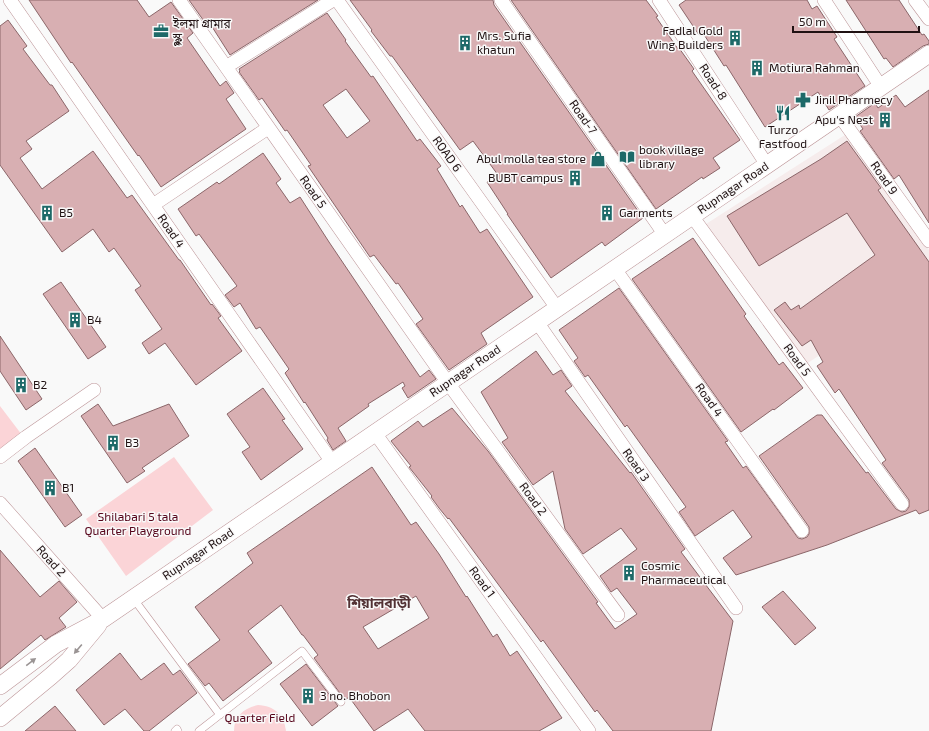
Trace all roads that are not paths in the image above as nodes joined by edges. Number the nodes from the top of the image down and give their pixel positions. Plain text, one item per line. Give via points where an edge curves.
1 (9, 0) edge
2 (179, 0) edge
3 (332, 0) edge
4 (337, 0) edge
5 (501, 0) edge
6 (659, 0) edge
7 (824, 0) edge
8 (915, 0) edge
9 (0, 7) edge
10 (929, 19) edge
11 (929, 54) edge
12 (226, 67) junction
13 (881, 87) junction
14 (839, 115) junction
15 (268, 128) junction
16 (767, 165) junction
17 (153, 205) junction
18 (692, 216) junction
19 (665, 235) junction
20 (929, 241) edge
21 (615, 269) junction
22 (557, 308) junction
23 (537, 322) junction
24 (448, 383) junction
25 (94, 390) dead end
26 (375, 433) junction
27 (0, 458) edge
28 (332, 462) junction
29 (0, 503) edge
30 (902, 504) dead end
31 (802, 531) dead end
32 (133, 598) junction
33 (736, 608) dead end
34 (618, 615) dead end
35 (103, 619) junction
36 (0, 686) edge
37 (341, 702) dead end
38 (220, 715) junction
39 (0, 718) edge
40 (175, 731) edge
41 (178, 731) edge
42 (199, 731) edge
43 (589, 731) edge

1 - 9 street
1 - 17 street, Road 4
2 - 12 street, Road 5
3 - 12 street
4 - 22 street, ROAD 6
5 - 19 street, Road-7
6 - 16 street, Road-8
7 - 13 street
8 - 10 street
11 - 13 street, Rupnagar Road
12 - 15 street, Road 5
13 - 14 street, Rupnagar Road
14 - 16 street, Rupnagar Road
14 - 20 street, Road 9
15 - 17 street
15 - 24 street, Road 5
16 - 18 street, Rupnagar Road
17 - 28 street, Road 4
18 - 19 street, Rupnagar Road
18 - 30 street, Road 5
19 - 21 street, Rupnagar Road
21 - 22 street, Rupnagar Road
21 - 31 street, Road 4
22 - 23 street, Rupnagar Road
23 - 24 street, Rupnagar Road
23 - 33 street, Road 3
24 - 26 street, Rupnagar Road
24 - 34 street, Road 2
25 - 27 street via 26,436
26 - 28 street, Rupnagar Road
26 - 43 street, Road 1
28 - 32 street, Rupnagar Road
29 - 35 street, Road 2
32 - 35 street, Rupnagar Road
32 - 38 lane
36 -> 35 street, Rupnagar Road via 56,644
35 -> 39 street via 69,660
37 - 38 lane via 302,651
38 - 42 lane
40 - 41 lane

